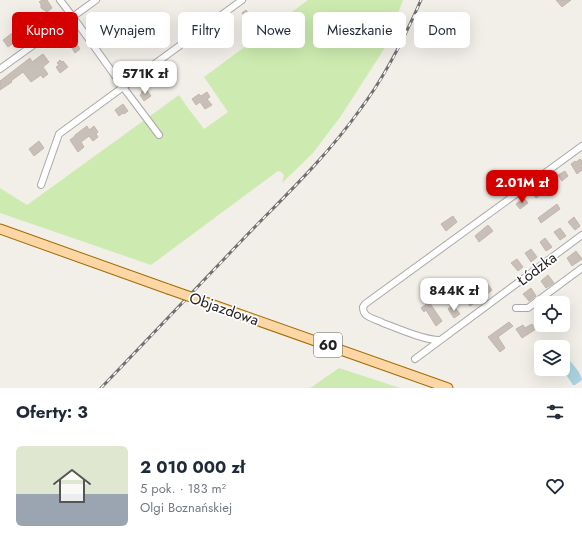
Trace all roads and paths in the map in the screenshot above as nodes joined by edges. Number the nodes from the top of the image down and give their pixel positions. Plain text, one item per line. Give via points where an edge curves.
1 (60, 0) edge
2 (96, 0) edge
3 (242, 0) edge
4 (69, 12) edge
5 (78, 13) edge
6 (78, 24) edge
7 (29, 48) edge
8 (0, 68) edge
9 (123, 87) junction
10 (159, 135) dead end
11 (582, 146) edge
12 (41, 185) dead end
13 (0, 229) edge
14 (582, 235) edge
15 (582, 268) edge
16 (516, 308) dead end
17 (439, 340) junction
18 (415, 359) dead end
19 (448, 388) edge

1 - 4 street
2 - 5 street
3 - 9 street
6 - 9 street
7 - 8 street
9 - 10 street
9 - 12 street via 59,134
11 - 17 street via 363,307 364,313 372,318 431,340
13 - 19 main road, Objazdowa / 60, bridge
14 - 17 street, Łódzka
15 - 16 street via 528,308
17 - 18 street, Łódzka

